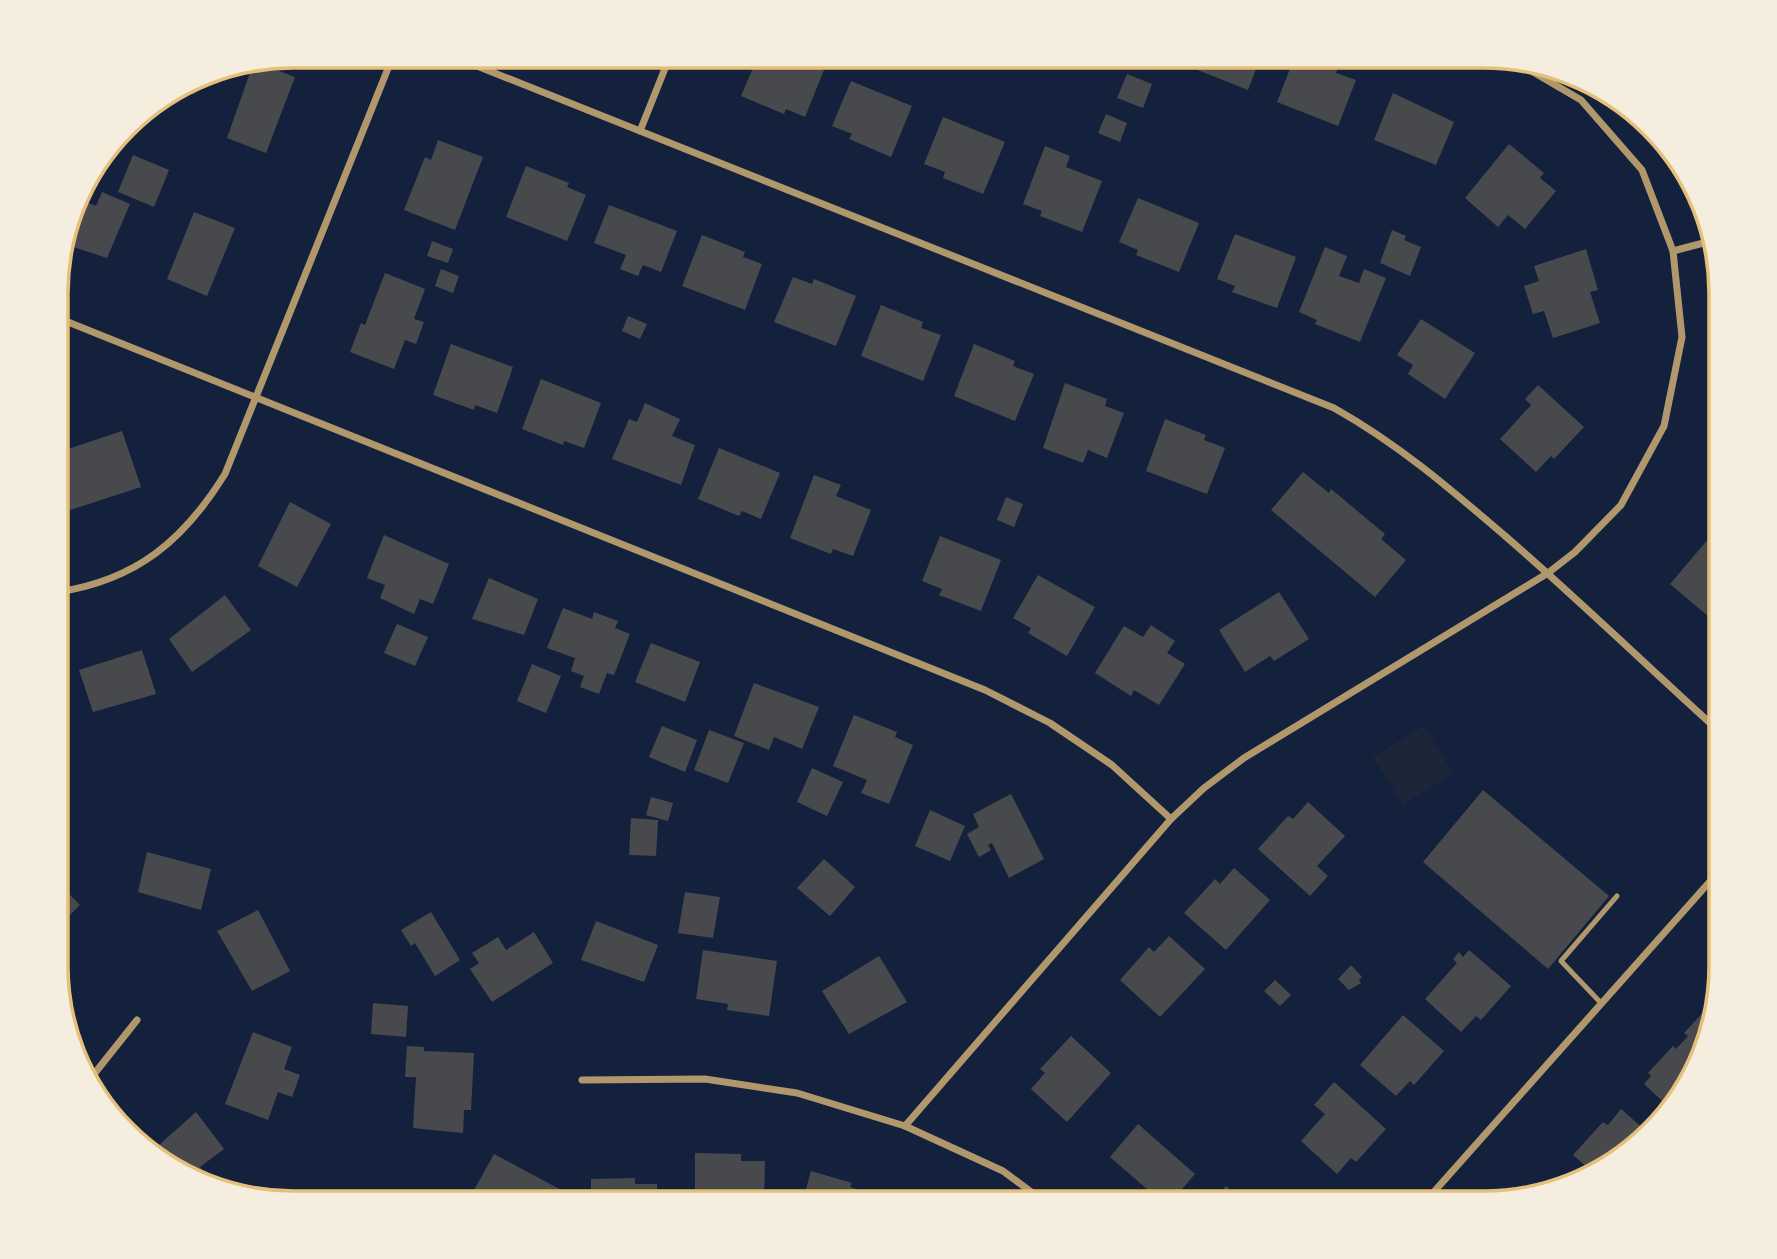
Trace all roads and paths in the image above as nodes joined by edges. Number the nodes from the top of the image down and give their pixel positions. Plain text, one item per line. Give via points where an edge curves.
1 (388, 68) edge
2 (482, 68) edge
3 (665, 68) edge
4 (1539, 75) edge
5 (640, 131) junction
6 (1703, 243) edge
7 (1673, 251) junction
8 (68, 322) edge
9 (256, 397) junction
10 (1548, 573) junction
11 (68, 589) edge
12 (1708, 721) edge
13 (1171, 819) junction
14 (1708, 884) edge
15 (1617, 896) dead end
16 (1601, 1003) junction
17 (137, 1020) dead end
18 (95, 1073) edge
19 (582, 1080) dead end
20 (905, 1126) junction
21 (1029, 1191) edge
22 (1435, 1191) edge

1 - 9 street
2 - 5 street
3 - 5 street
4 - 7 street via 1581,100 1642,170
5 - 10 street via 1334,408 1419,462
6 - 7 street
7 - 10 street via 1682,337 1664,426 1621,505
8 - 9 street
9 - 11 street via 225,474 202,511 163,550 116,578
9 - 13 street via 985,690 1050,723 1112,765
10 - 12 street
10 - 13 street via 1244,758
13 - 20 street
14 - 16 street
15 - 16 lane via 1561,961
16 - 22 street
17 - 18 street
19 - 20 street via 705,1079 797,1094
20 - 21 street via 1003,1171

